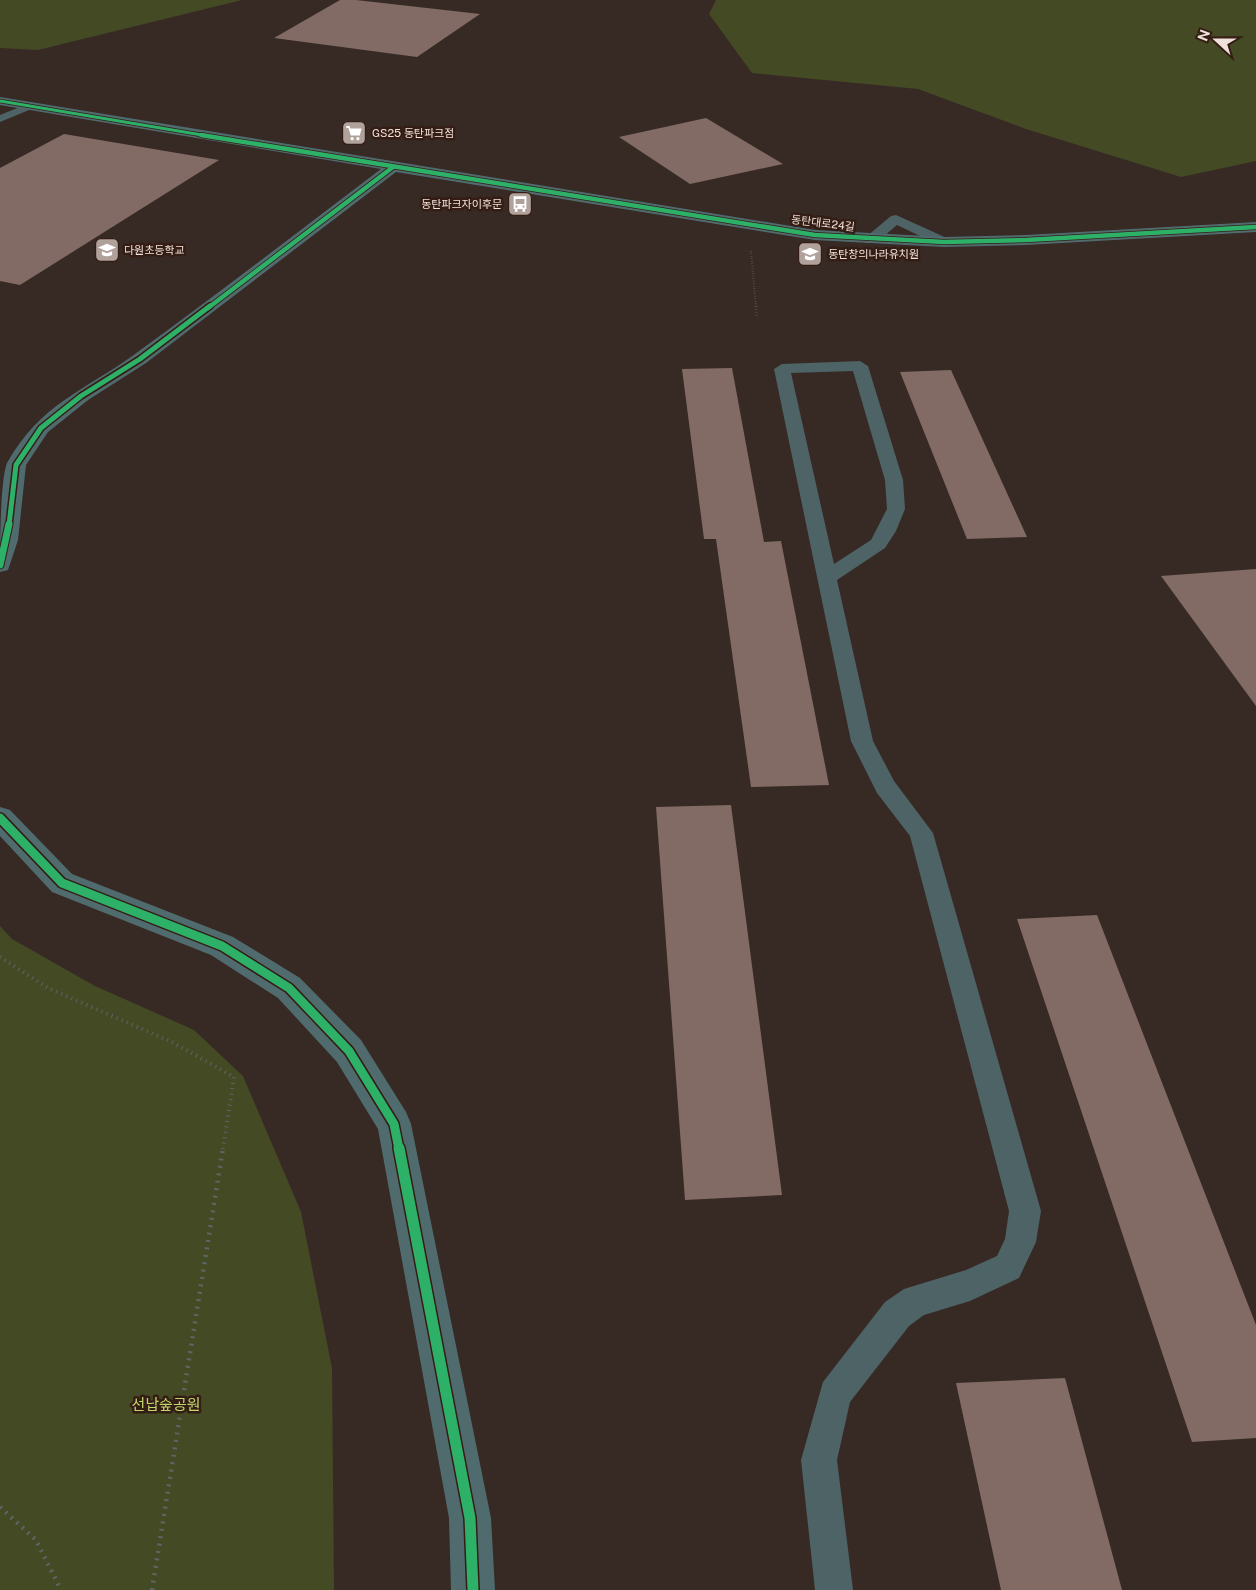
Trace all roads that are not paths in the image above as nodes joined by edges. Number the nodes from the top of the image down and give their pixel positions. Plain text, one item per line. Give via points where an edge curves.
1 (0, 101) edge
2 (30, 106) junction
3 (0, 119) edge
4 (392, 167) junction
5 (1256, 227) edge
6 (871, 240) junction
7 (944, 242) junction
8 (0, 565) edge
9 (827, 578) junction
10 (0, 818) edge
11 (473, 1590) edge
12 (834, 1590) edge

1 - 2 street, 동탄대로24길
2 - 3 lane
2 - 4 street, 동탄대로24길
4 - 6 street, 동탄대로24길 via 815,235
4 - 8 street via 140,359 81,396 42,428 16,465 7,540
5 - 7 street, 동탄대로24길
6 - 7 street, 동탄대로24길
6 - 7 lane via 896,219
9 - 9 lane via 782,369 860,366 894,480 896,509 878,544
9 - 12 lane via 862,741 885,787 921,833 1025,1210 1020,1242 1008,1268 970,1285 916,1301 897,1314 835,1394 819,1460
10 - 11 street via 62,883 222,946 289,988 349,1051 394,1124 470,1518

